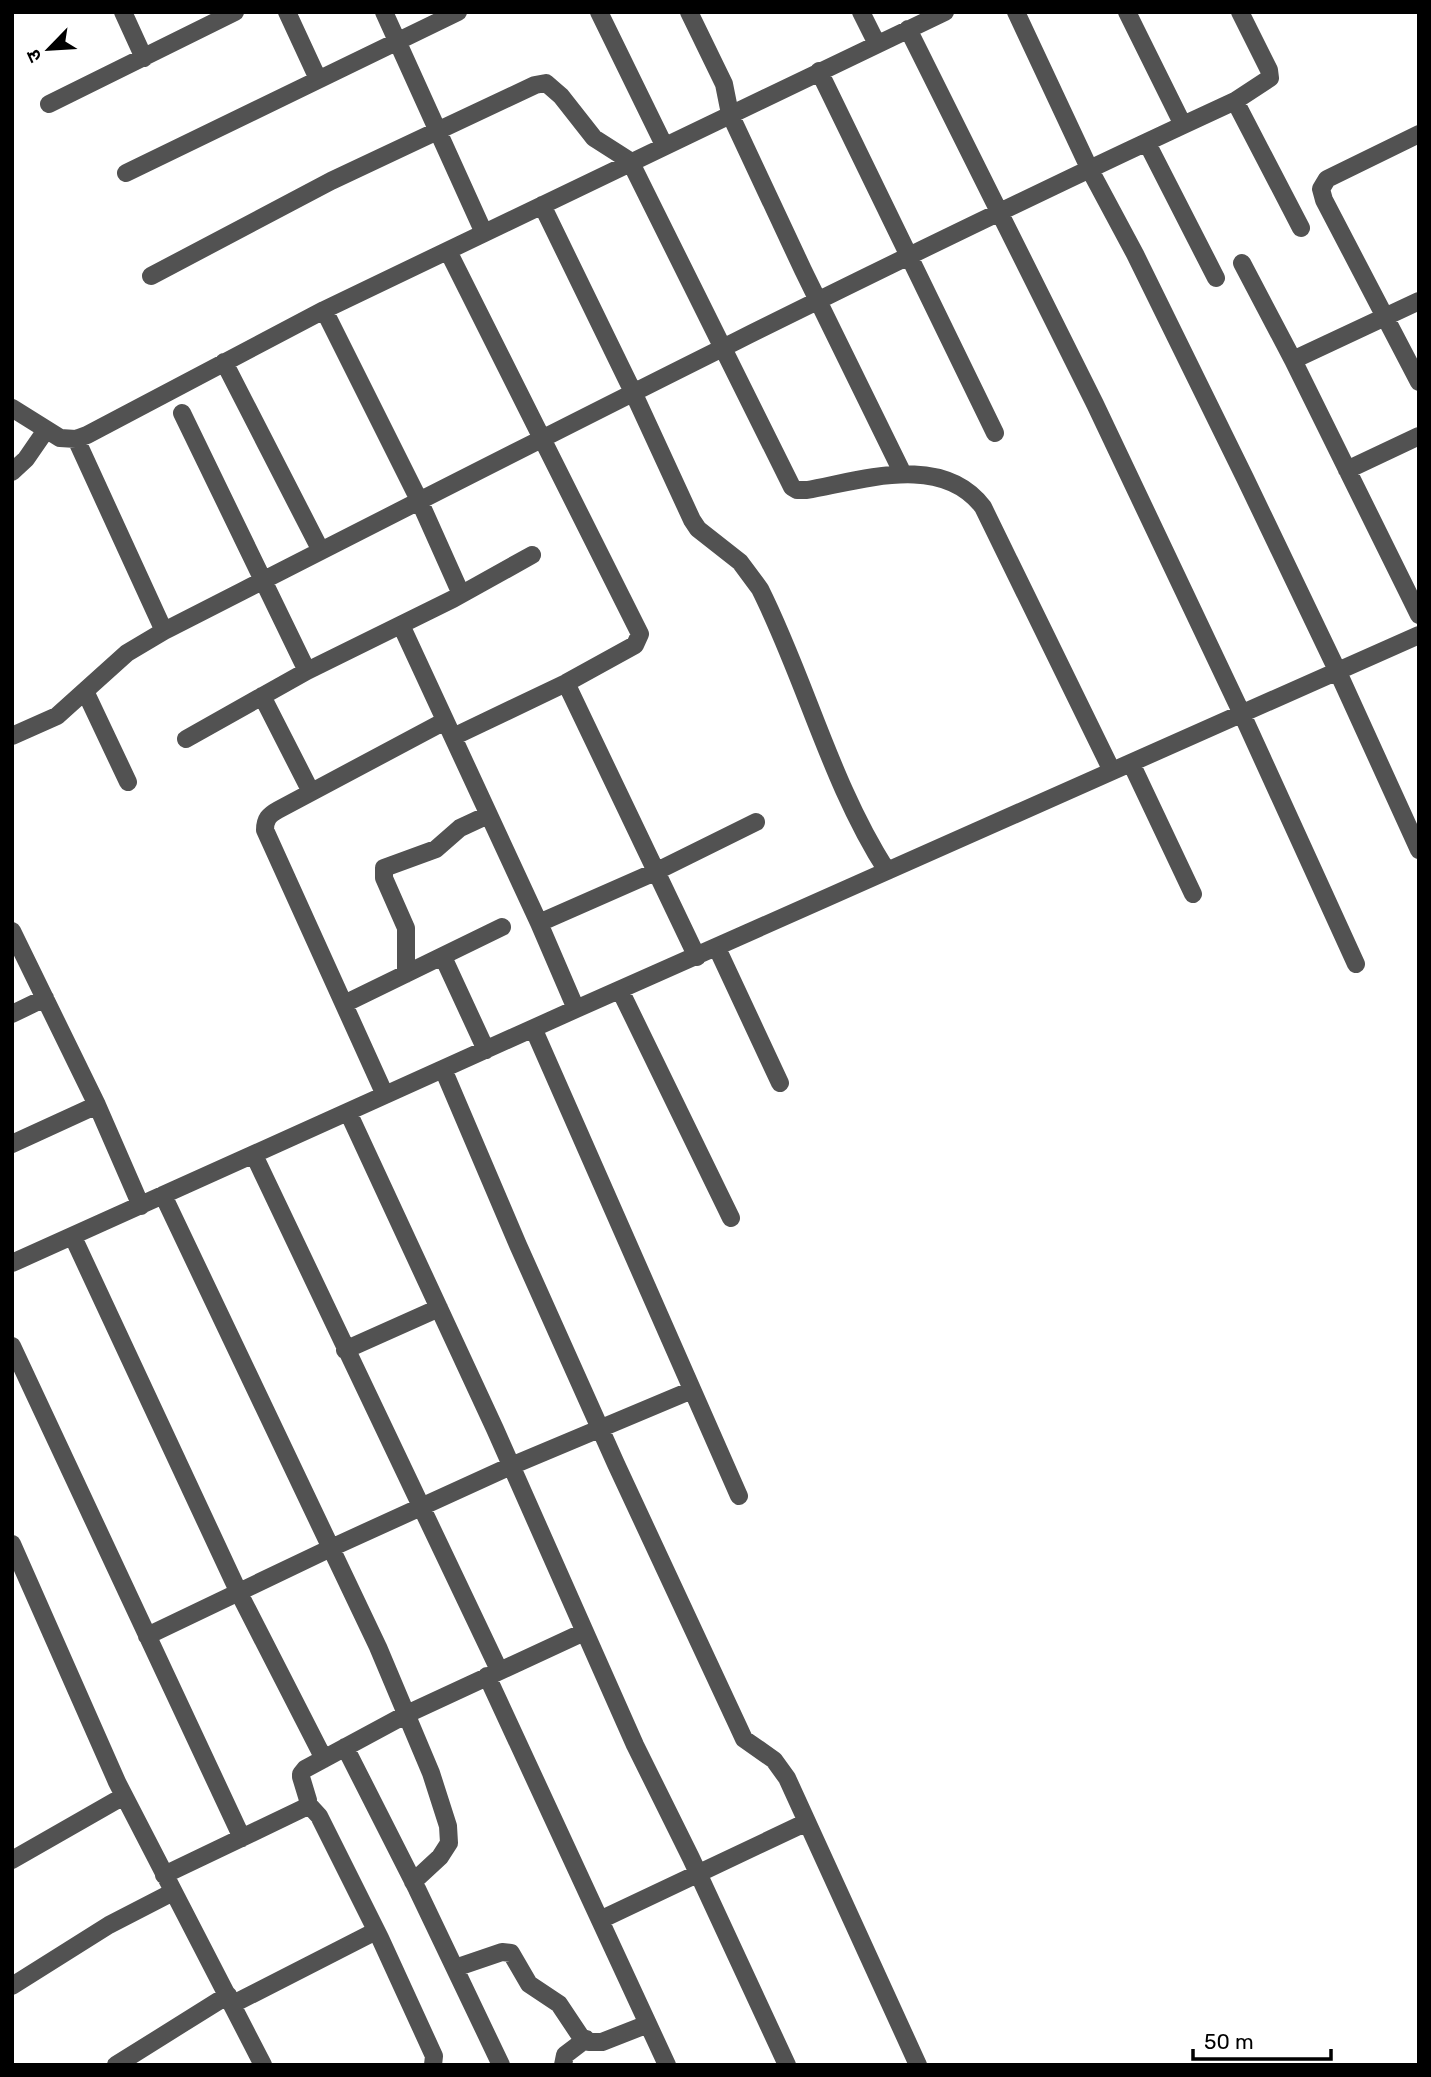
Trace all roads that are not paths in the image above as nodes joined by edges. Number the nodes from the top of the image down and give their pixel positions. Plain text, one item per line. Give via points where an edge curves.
1 (124, 12) edge
2 (235, 12) edge
3 (287, 12) edge
4 (384, 12) edge
5 (458, 12) edge
6 (599, 12) edge
7 (689, 12) edge
8 (862, 12) edge
9 (945, 12) edge
10 (1016, 12) edge
11 (1127, 12) edge
12 (1240, 12) edge
13 (908, 29) junction
14 (396, 41) junction
15 (877, 44) junction
16 (144, 58) junction
17 (819, 71) junction
18 (318, 79) junction
19 (1235, 101) junction
20 (49, 104) dead end
21 (730, 114) junction
22 (1183, 125) junction
23 (438, 131) junction
24 (1417, 139) edge
25 (1147, 143) junction
26 (664, 145) junction
27 (631, 161) junction
28 (1090, 170) junction
29 (126, 173) dead end
30 (542, 205) junction
31 (1001, 213) junction
32 (1301, 228) dead end
33 (484, 233) junction
34 (447, 251) junction
35 (910, 255) junction
36 (1242, 262) dead end
37 (150, 276) dead end
38 (1216, 278) dead end
39 (818, 299) junction
40 (1419, 300) edge
41 (324, 310) junction
42 (1386, 316) junction
43 (722, 347) junction
44 (1293, 360) junction
45 (224, 362) junction
46 (1419, 382) edge
47 (633, 392) junction
48 (12, 408) edge
49 (182, 413) dead end
50 (46, 430) junction
51 (995, 433) dead end
52 (1419, 436) edge
53 (543, 437) junction
54 (76, 439) junction
55 (1347, 470) junction
56 (12, 472) edge
57 (903, 474) junction
58 (419, 500) junction
59 (321, 551) junction
60 (532, 555) dead end
61 (263, 580) junction
62 (461, 594) junction
63 (1419, 615) edge
64 (401, 625) junction
65 (164, 631) junction
66 (1419, 635) edge
67 (1337, 670) junction
68 (307, 671) junction
69 (566, 683) junction
70 (85, 691) junction
71 (262, 695) junction
72 (1242, 713) junction
73 (445, 721) junction
74 (12, 736) edge
75 (453, 737) junction
76 (186, 739) dead end
77 (1131, 763) junction
78 (1112, 771) junction
79 (128, 782) dead end
80 (311, 792) junction
81 (488, 815) junction
82 (756, 822) dead end
83 (1419, 850) edge
84 (887, 871) junction
85 (655, 872) junction
86 (1193, 894) dead end
87 (539, 923) junction
88 (502, 927) dead end
89 (12, 931) edge
90 (717, 948) junction
91 (443, 957) junction
92 (697, 957) junction
93 (1356, 964) dead end
94 (407, 974) junction
95 (620, 990) junction
96 (44, 998) junction
97 (344, 1004) junction
98 (576, 1009) junction
99 (12, 1014) edge
100 (534, 1030) junction
101 (486, 1050) junction
102 (443, 1069) junction
103 (780, 1083) dead end
104 (385, 1095) junction
105 (97, 1105) junction
106 (348, 1112) junction
107 (12, 1144) edge
108 (254, 1155) junction
109 (163, 1195) junction
110 (141, 1206) junction
111 (731, 1219) dead end
112 (73, 1237) junction
113 (12, 1263) edge
114 (439, 1308) junction
115 (12, 1346) edge
116 (345, 1350) junction
117 (692, 1390) junction
118 (600, 1428) junction
119 (511, 1466) junction
120 (738, 1496) dead end
121 (421, 1508) junction
122 (12, 1544) edge
123 (331, 1548) junction
124 (239, 1593) junction
125 (584, 1632) junction
126 (147, 1636) junction
127 (493, 1673) junction
128 (407, 1714) junction
129 (345, 1747) junction
130 (324, 1759) junction
131 (124, 1796) junction
132 (308, 1804) junction
133 (807, 1822) junction
134 (242, 1838) junction
135 (12, 1860) edge
136 (699, 1874) junction
137 (164, 1875) junction
138 (413, 1882) junction
139 (173, 1892) junction
140 (600, 1920) junction
141 (376, 1931) junction
142 (455, 1968) junction
143 (12, 1986) edge
144 (231, 2000) junction
145 (648, 2024) junction
146 (586, 2039) junction
147 (116, 2065) edge
148 (263, 2065) edge
149 (433, 2065) edge
150 (501, 2065) edge
151 (563, 2065) edge
152 (667, 2065) edge
153 (787, 2065) edge
154 (918, 2065) edge

1 - 16 street
2 - 16 street
3 - 18 street
4 - 14 street
5 - 14 street
6 - 26 street
7 - 21 street via 724,84
8 - 15 street
9 - 13 street
10 - 28 street
11 - 22 street
12 - 19 street via 1270,78
13 - 15 street
13 - 31 street
14 - 18 street
14 - 23 street
15 - 17 street
16 - 20 street
17 - 21 street
17 - 35 street
18 - 29 street
19 - 22 street
19 - 32 street
21 - 26 street
21 - 39 street
22 - 25 street
23 - 27 street via 547,82 594,138
23 - 33 street
23 - 37 street
24 - 42 street via 1327,179 1321,188
25 - 28 street
25 - 38 street
26 - 27 street
27 - 30 street
27 - 43 street
28 - 31 street
28 - 67 street
30 - 33 street
30 - 47 street
31 - 35 street
31 - 72 street
33 - 34 street
34 - 41 street
34 - 53 street
35 - 39 street
35 - 51 street
36 - 44 street
39 - 43 street
39 - 57 street
40 - 42 street
41 - 45 street
41 - 58 street
42 - 44 street
42 - 46 street
43 - 47 street
43 - 57 street via 792,487 807,490
44 - 55 street
45 - 54 street
45 - 59 street
47 - 53 street
47 - 84 street via 698,529 740,562 760,589 847,796
48 - 50 street
49 - 61 street
50 - 54 street via 60,438
50 - 56 street
52 - 55 street
53 - 58 street
53 - 69 street via 640,634 635,645
54 - 65 street
55 - 63 street
57 - 78 street via 936,478 963,488 983,507
58 - 59 street
58 - 62 street
59 - 61 street
60 - 62 street
61 - 65 street
61 - 68 street
62 - 64 street
64 - 68 street
64 - 73 street
65 - 70 street via 127,653
66 - 67 street
67 - 72 street
67 - 83 street
68 - 71 street
69 - 75 street
69 - 85 street
70 - 74 street via 57,716
70 - 79 street
71 - 76 street
71 - 80 street
72 - 77 street
72 - 93 street
73 - 75 street
73 - 80 street
75 - 81 street
77 - 78 street
77 - 86 street
78 - 84 street
80 - 97 street via 270,814 265,830
81 - 87 street
81 - 94 street via 460,828 436,849 384,868 406,928
82 - 85 street
84 - 90 street
85 - 87 street
85 - 92 street
87 - 98 street
88 - 91 street
89 - 96 street
90 - 92 street
90 - 103 street
91 - 94 street
91 - 101 street
92 - 95 street
94 - 97 street
95 - 98 street
95 - 111 street
96 - 99 street
96 - 105 street
97 - 104 street
98 - 100 street
100 - 101 street
100 - 117 street
101 - 102 street
102 - 104 street
102 - 118 street
104 - 106 street
105 - 107 street
105 - 110 street
106 - 108 street
106 - 114 street
108 - 109 street
108 - 116 street
109 - 110 street
109 - 123 street
110 - 112 street
112 - 113 street
112 - 124 street
114 - 116 street
114 - 119 street
115 - 126 street
116 - 121 street
117 - 118 street
117 - 120 street
118 - 119 street
118 - 133 street via 744,1739 780,1766
119 - 121 street
119 - 125 street
121 - 123 street
121 - 127 street
122 - 131 street
123 - 124 street
123 - 128 street
124 - 126 street
124 - 130 street
125 - 127 street
125 - 136 street
126 - 134 street
127 - 128 street
127 - 140 street
128 - 129 street
128 - 138 street via 449,1835 440,1857
129 - 130 street
129 - 138 street
130 - 132 street via 301,1774
131 - 135 street
131 - 137 street
132 - 134 street
132 - 141 street via 319,1816
133 - 136 street
133 - 154 street
134 - 137 street
136 - 140 street
136 - 153 street
137 - 139 street
138 - 142 street
139 - 143 street via 109,1925
139 - 144 street
140 - 145 street
141 - 144 street
141 - 149 street via 434,2056
142 - 146 street via 510,1953 527,1981 559,2004
142 - 150 street
144 - 147 street
144 - 148 street
145 - 146 street via 596,2044
145 - 152 street
146 - 151 street via 565,2055

